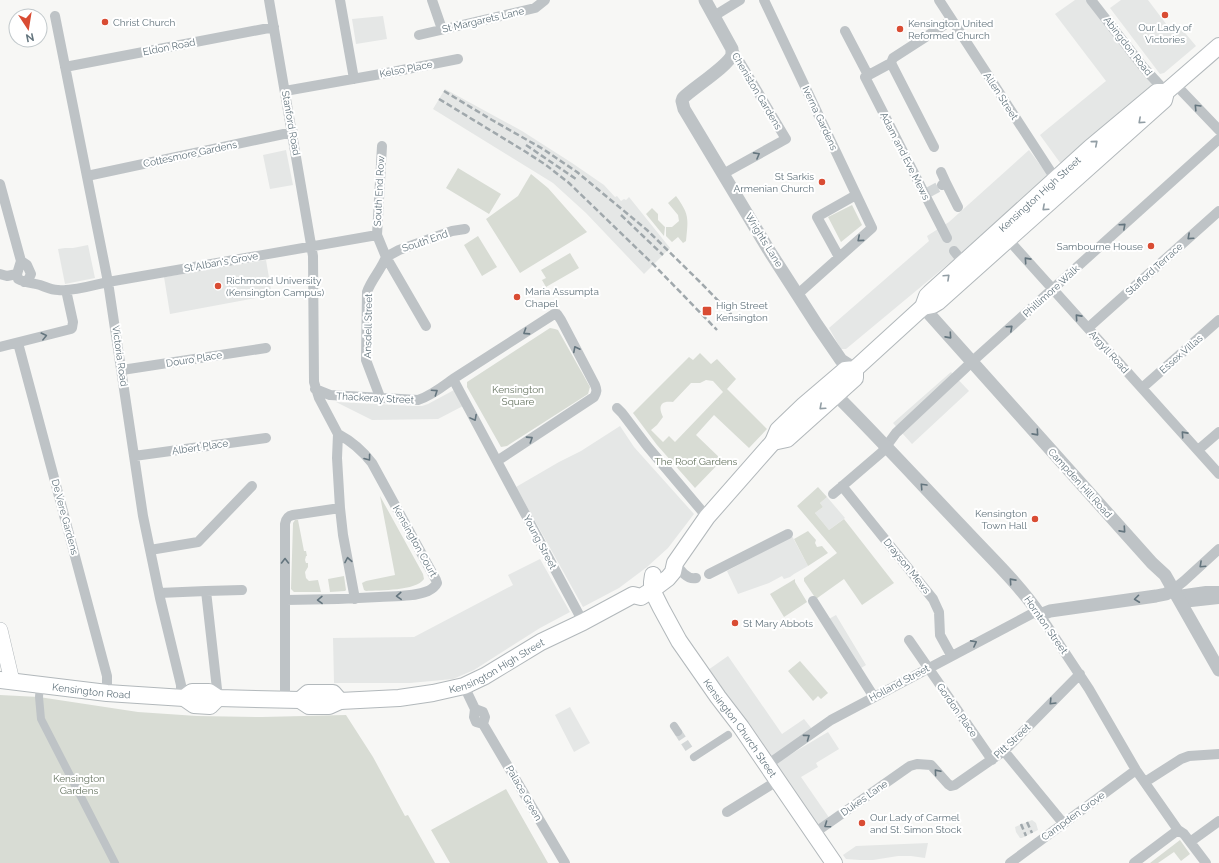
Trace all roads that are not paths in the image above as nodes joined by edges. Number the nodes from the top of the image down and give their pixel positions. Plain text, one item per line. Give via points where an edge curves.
1 (269, 0) edge
2 (340, 0) edge
3 (432, 0) edge
4 (545, 0) edge
5 (705, 0) edge
6 (740, 0) edge
7 (764, 0) edge
8 (939, 0) edge
9 (1092, 0) edge
10 (55, 16) dead end
11 (714, 16) junction
12 (952, 20) junction
13 (274, 27) junction
14 (442, 30) junction
15 (845, 31) dead end
16 (419, 35) dead end
17 (1219, 46) edge
18 (732, 49) junction
19 (458, 59) dead end
20 (891, 63) junction
21 (65, 67) junction
22 (868, 75) junction
23 (354, 79) junction
24 (1170, 88) junction
25 (285, 91) junction
26 (683, 104) joint
27 (1219, 130) edge
28 (292, 132) junction
29 (1219, 139) edge
30 (382, 146) dead end
31 (934, 147) dead end
32 (941, 172) dead end
33 (723, 174) junction
34 (88, 176) junction
35 (0, 184) edge
36 (1059, 185) junction
37 (856, 195) junction
38 (958, 207) dead end
39 (1219, 211) edge
40 (465, 229) dead end
41 (1004, 234) junction
42 (377, 235) junction
43 (947, 238) dead end
44 (312, 246) junction
45 (386, 256) junction
46 (839, 257) junction
47 (21, 260) junction
48 (0, 274) edge
49 (17, 274) junction
50 (24, 282) junction
51 (108, 282) junction
52 (1053, 289) junction
53 (66, 290) junction
54 (798, 294) junction
55 (923, 307) junction
56 (1219, 320) edge
57 (426, 326) dead end
58 (1088, 328) junction
59 (18, 343) junction
60 (0, 347) edge
61 (266, 348) dead end
62 (972, 362) junction
63 (855, 369) junction
64 (122, 370) junction
65 (454, 379) junction
66 (1142, 388) junction
67 (315, 389) junction
68 (836, 395) junction
69 (380, 398) junction
70 (616, 408) dead end
71 (1219, 432) edge
72 (338, 434) junction
73 (266, 438) dead end
74 (774, 442) junction
75 (886, 446) junction
76 (1198, 450) junction
77 (134, 456) junction
78 (497, 461) junction
79 (1219, 474) edge
80 (252, 486) dead end
81 (842, 486) junction
82 (833, 494) dead end
83 (340, 508) junction
84 (707, 517) junction
85 (788, 534) dead end
86 (1219, 549) edge
87 (150, 550) junction
88 (675, 564) junction
89 (709, 574) dead end
90 (696, 578) dead end
91 (653, 582) junction
92 (242, 590) dead end
93 (206, 591) junction
94 (1219, 591) edge
95 (159, 593) junction
96 (1178, 596) junction
97 (355, 599) junction
98 (1219, 599) edge
99 (286, 600) junction
100 (813, 601) dead end
101 (1038, 613) junction
102 (582, 622) junction
103 (0, 630) edge
104 (909, 640) dead end
105 (952, 655) junction
106 (928, 668) junction
107 (1219, 670) edge
108 (1080, 674) junction
109 (6, 680) edge
110 (40, 685) junction
111 (464, 686) junction
112 (107, 692) junction
113 (874, 697) junction
114 (182, 698) junction
115 (218, 698) junction
116 (293, 700) junction
117 (344, 701) joint
118 (728, 735) dead end
119 (1004, 751) junction
120 (1219, 754) edge
121 (694, 757) dead end
122 (992, 760) junction
123 (917, 764) joint
124 (767, 765) junction
125 (1136, 770) junction
126 (777, 781) junction
127 (1145, 782) junction
128 (727, 812) dead end
129 (1219, 822) edge
130 (1063, 823) junction
131 (1178, 830) junction
132 (813, 834) junction
133 (1190, 842) junction
134 (115, 863) edge
135 (565, 863) edge
136 (834, 863) edge
137 (1010, 863) edge
138 (1134, 863) edge
139 (1206, 863) edge

1 - 13 street, Stanford Road
2 - 23 street
3 - 14 street
4 - 14 street, St Margarets Lane via 535,8
5 - 11 street
6 - 11 street
7 - 37 street, Iverna Gardens
8 - 12 street, Allen Street
9 - 24 street, Abingdon Road via 1144,68
10 - 21 street, Victoria Road
11 - 18 street
12 - 20 street via 893,58
12 - 36 street, Allen Street
13 - 21 street, Eldon Road
13 - 25 street, Stanford Road
14 - 16 street, St Margarets Lane
15 - 22 street, Adam and Eve Mews
17 - 24 main road, Kensington High Street
18 - 26 street, Cheniston Gardens via 728,61 686,96
33 -> 18 street, Cheniston Gardens via 786,139
19 - 23 street, Kelso Place
20 - 22 street
20 - 31 street
21 - 34 street, Victoria Road
22 - 43 street, Adam and Eve Mews via 864,78 927,193
23 - 25 street, Kelso Place
27 -> 24 street, Abingdon Road
24 - 36 main road, Kensington High Street via 1164,100
25 - 28 street, Stanford Road
26 - 33 street, Wrights Lane via 686,114
28 - 34 street, Cottesmore Gardens
28 - 44 street, Stanford Road
52 -> 29 street, Phillimore Walk
30 - 42 street, South End Row
32 - 38 street via 944,184
33 - 54 street, Wrights Lane
34 - 51 street, Victoria Road
35 - 47 street
36 - 41 main road, Kensington High Street
37 -> 46 street, Iverna Gardens via 872,228
37 - 46 street via 817,216
39 -> 58 street, Stafford Terrace
40 - 45 street, South End via 452,231
52 -> 41 street, Argyll Road
41 - 55 main road, Kensington High Street via 963,262 938,302
42 - 44 street, St Alban's Grove
42 - 45 street
44 - 51 street, St Alban's Grove
44 - 67 street, Stanford Road
45 - 57 street
45 - 69 street, Ansdell Street via 383,266 367,292 366,360
46 - 54 street
47 - 49 street
47 - 50 street via 31,274
48 - 49 street
49 - 50 street via 18,279
50 - 53 street, St Alban's Grove
51 - 53 street, St Alban's Grove
51 - 64 street, Victoria Road
58 -> 52 street, Argyll Road
62 -> 52 street, Phillimore Walk
59 -> 53 street via 72,328
54 - 63 street, Wrights Lane via 841,360
55 -> 62 street, Campden Hill Road
55 - 63 main road, Kensington High Street
56 - 66 street, Essex Villas
58 - 66 street, Argyll Road
59 - 60 street
59 - 112 street, De Vere Gardens via 107,676
61 - 64 street, Douro Place
62 - 75 street, Phillimore Walk via 896,433
62 -> 96 street, Campden Hill Road via 1165,575
63 - 68 main road, Kensington High Street via 855,378
63 - 74 main road, Kensington High Street via 845,370 804,405 778,430
64 - 77 street, Victoria Road
69 -> 65 street, Thackeray Street via 418,400
65 -> 78 street
78 -> 65 street via 596,394 595,385 559,316 554,314
76 -> 66 street, Argyll Road
67 - 69 street, Thackeray Street via 330,395
67 - 72 street
68 -> 74 main road, Kensington High Street via 787,439
68 - 75 street, Hornton Street
70 - 84 street
71 - 76 street
72 - 83 street
72 -> 97 street, Kensington Court via 362,450 372,463 437,583 430,590 418,594
73 - 77 street, Albert Place
74 - 84 main road, Kensington High Street
75 - 81 street, Phillimore Walk
101 -> 75 street, Hornton Street via 1030,600
76 - 79 street, Argyll Road
77 - 87 street, Victoria Road
78 - 102 street, Young Street
80 - 87 street via 198,542
81 - 82 street, Phillimore Walk
81 - 105 street, Drayson Mews via 933,599 939,612 940,635
97 -> 83 street
99 -> 83 street via 286,519 293,515
84 - 88 main road, Kensington High Street
85 - 89 street
86 -> 96 street via 1184,581
87 - 95 street, Victoria Road
88 - 90 street via 688,577
88 - 91 main road, Kensington High Street via 668,578
91 - 102 main road, Kensington High Street
91 - 124 main road, Kensington Church Street via 660,608 679,641
92 - 93 street
93 - 95 street
93 - 115 street
94 - 96 street
95 - 114 street, Victoria Road
96 - 98 street
96 -> 101 street, Holland Street via 1166,594
96 - 107 street, Campden Hill Road
97 -> 99 street, Kensington Court
99 - 116 street
100 - 113 street
105 -> 101 street, Holland Street
101 - 108 street, Hornton Street
102 - 111 main road, Kensington High Street
103 - 109 main road
104 - 106 street, Gordon Place
105 - 106 street, Holland Street
106 - 113 street, Holland Street
106 - 122 street, Gordon Place
108 -> 119 street, Pitt Street
108 - 125 street, Hornton Street
109 - 110 main road, Kensington Road
110 - 112 main road, Kensington Road
110 - 134 street via 41,719
111 - 117 main road, Kensington High Street via 413,696
111 - 135 street, Palace Green via 475,709 476,722 483,724
112 - 114 main road, Kensington Road
124 -> 113 street, Holland Street via 831,720
114 - 115 main road, Kensington Road via 194,705 210,706
115 - 116 main road, Kensington Road
116 - 117 main road, Kensington Road via 309,706 331,706
118 - 121 street
119 - 122 street, Pitt Street
119 - 130 street
120 - 127 street via 1181,759
122 -> 123 street, Pitt Street via 951,786 931,765
123 -> 132 street, Dukes Lane via 910,766
124 - 126 main road, Kensington Church Street
125 - 127 street, Hornton Street
125 - 130 street, Campden Grove
126 - 128 street
126 - 132 main road, Kensington Church Street
127 - 131 street, Hornton Street
129 - 133 street
130 - 137 street, Campden Grove
131 - 133 street, Hornton Street
131 - 138 street
132 - 136 main road, Kensington Church Street
133 - 139 street, Hornton Street

